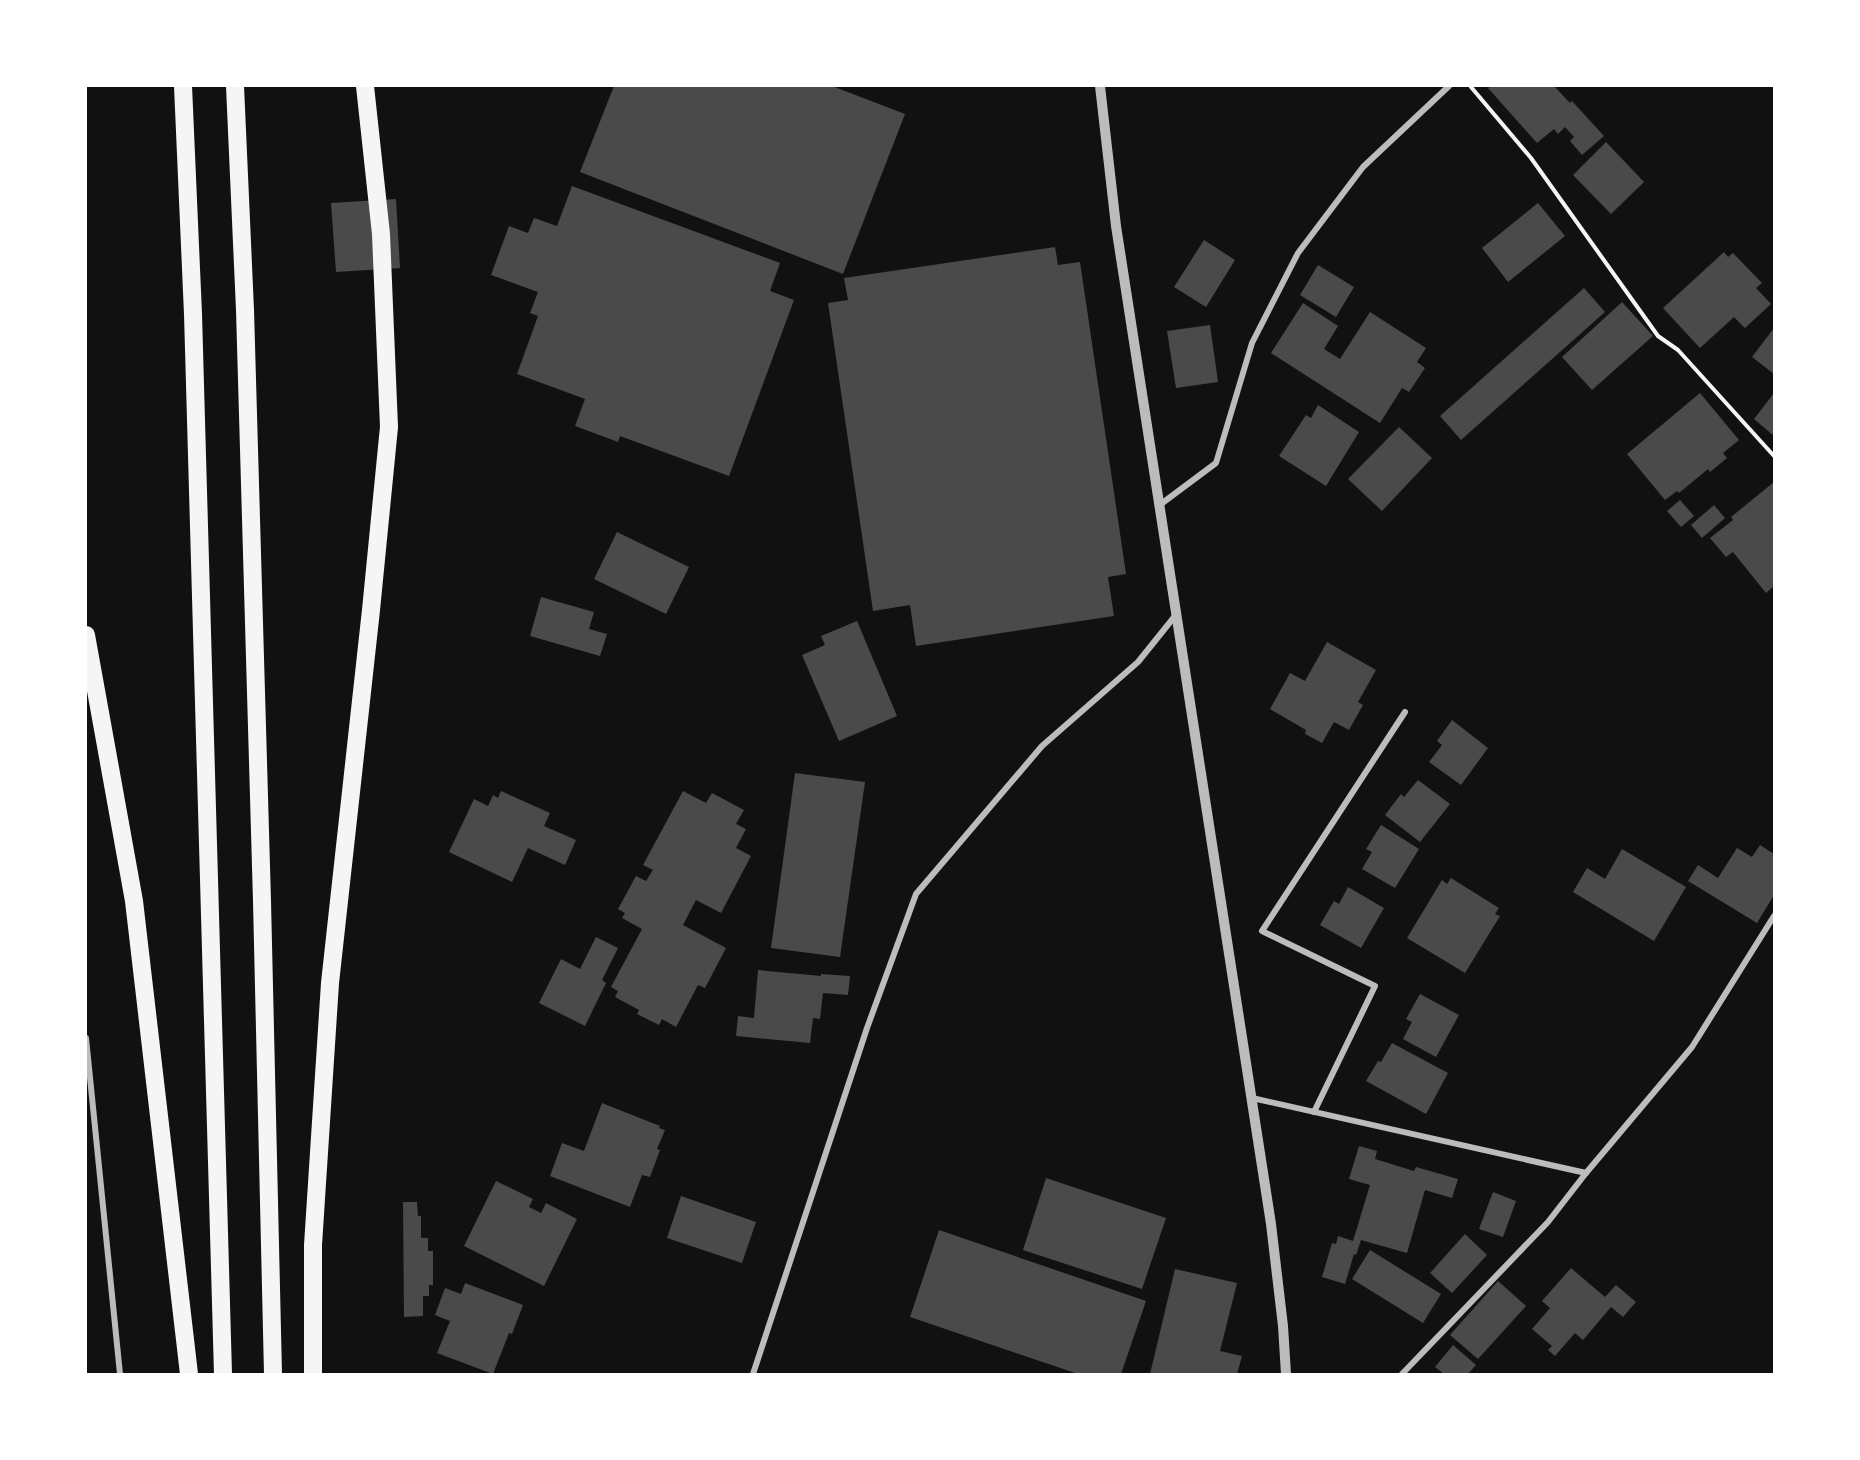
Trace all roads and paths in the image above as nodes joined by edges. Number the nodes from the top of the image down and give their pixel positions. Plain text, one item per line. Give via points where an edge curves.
1 (183, 86) edge
2 (235, 86) edge
3 (365, 86) edge
4 (1100, 86) edge
5 (1449, 86) edge
6 (1470, 86) edge
7 (1774, 456) edge
8 (1161, 504) junction
9 (1176, 615) junction
10 (86, 635) edge
11 (1405, 712) dead end
12 (1774, 916) edge
13 (86, 1038) edge
14 (1252, 1098) junction
15 (1314, 1112) junction
16 (1586, 1173) junction
17 (120, 1374) edge
18 (189, 1374) edge
19 (223, 1374) edge
20 (273, 1374) edge
21 (313, 1374) edge
22 (753, 1374) edge
23 (1286, 1374) edge
24 (1402, 1374) edge

1 - 19 highway
2 - 20 highway via 245,310
3 - 21 highway via 381,234 388,427 330,982 313,1245
4 - 8 street via 1116,226
5 - 8 street via 1363,166 1298,253 1252,343 1216,463
6 - 7 path via 1531,158 1658,336 1678,350
8 - 9 street
9 - 14 street
9 - 22 street via 1138,662 1042,746 916,894 867,1028
10 - 18 highway via 134,901
11 - 15 street via 1262,931 1375,986
12 - 16 street via 1692,1047
13 - 17 street
14 - 15 street
14 - 23 street via 1271,1224
15 - 16 street
16 - 24 street via 1548,1222

